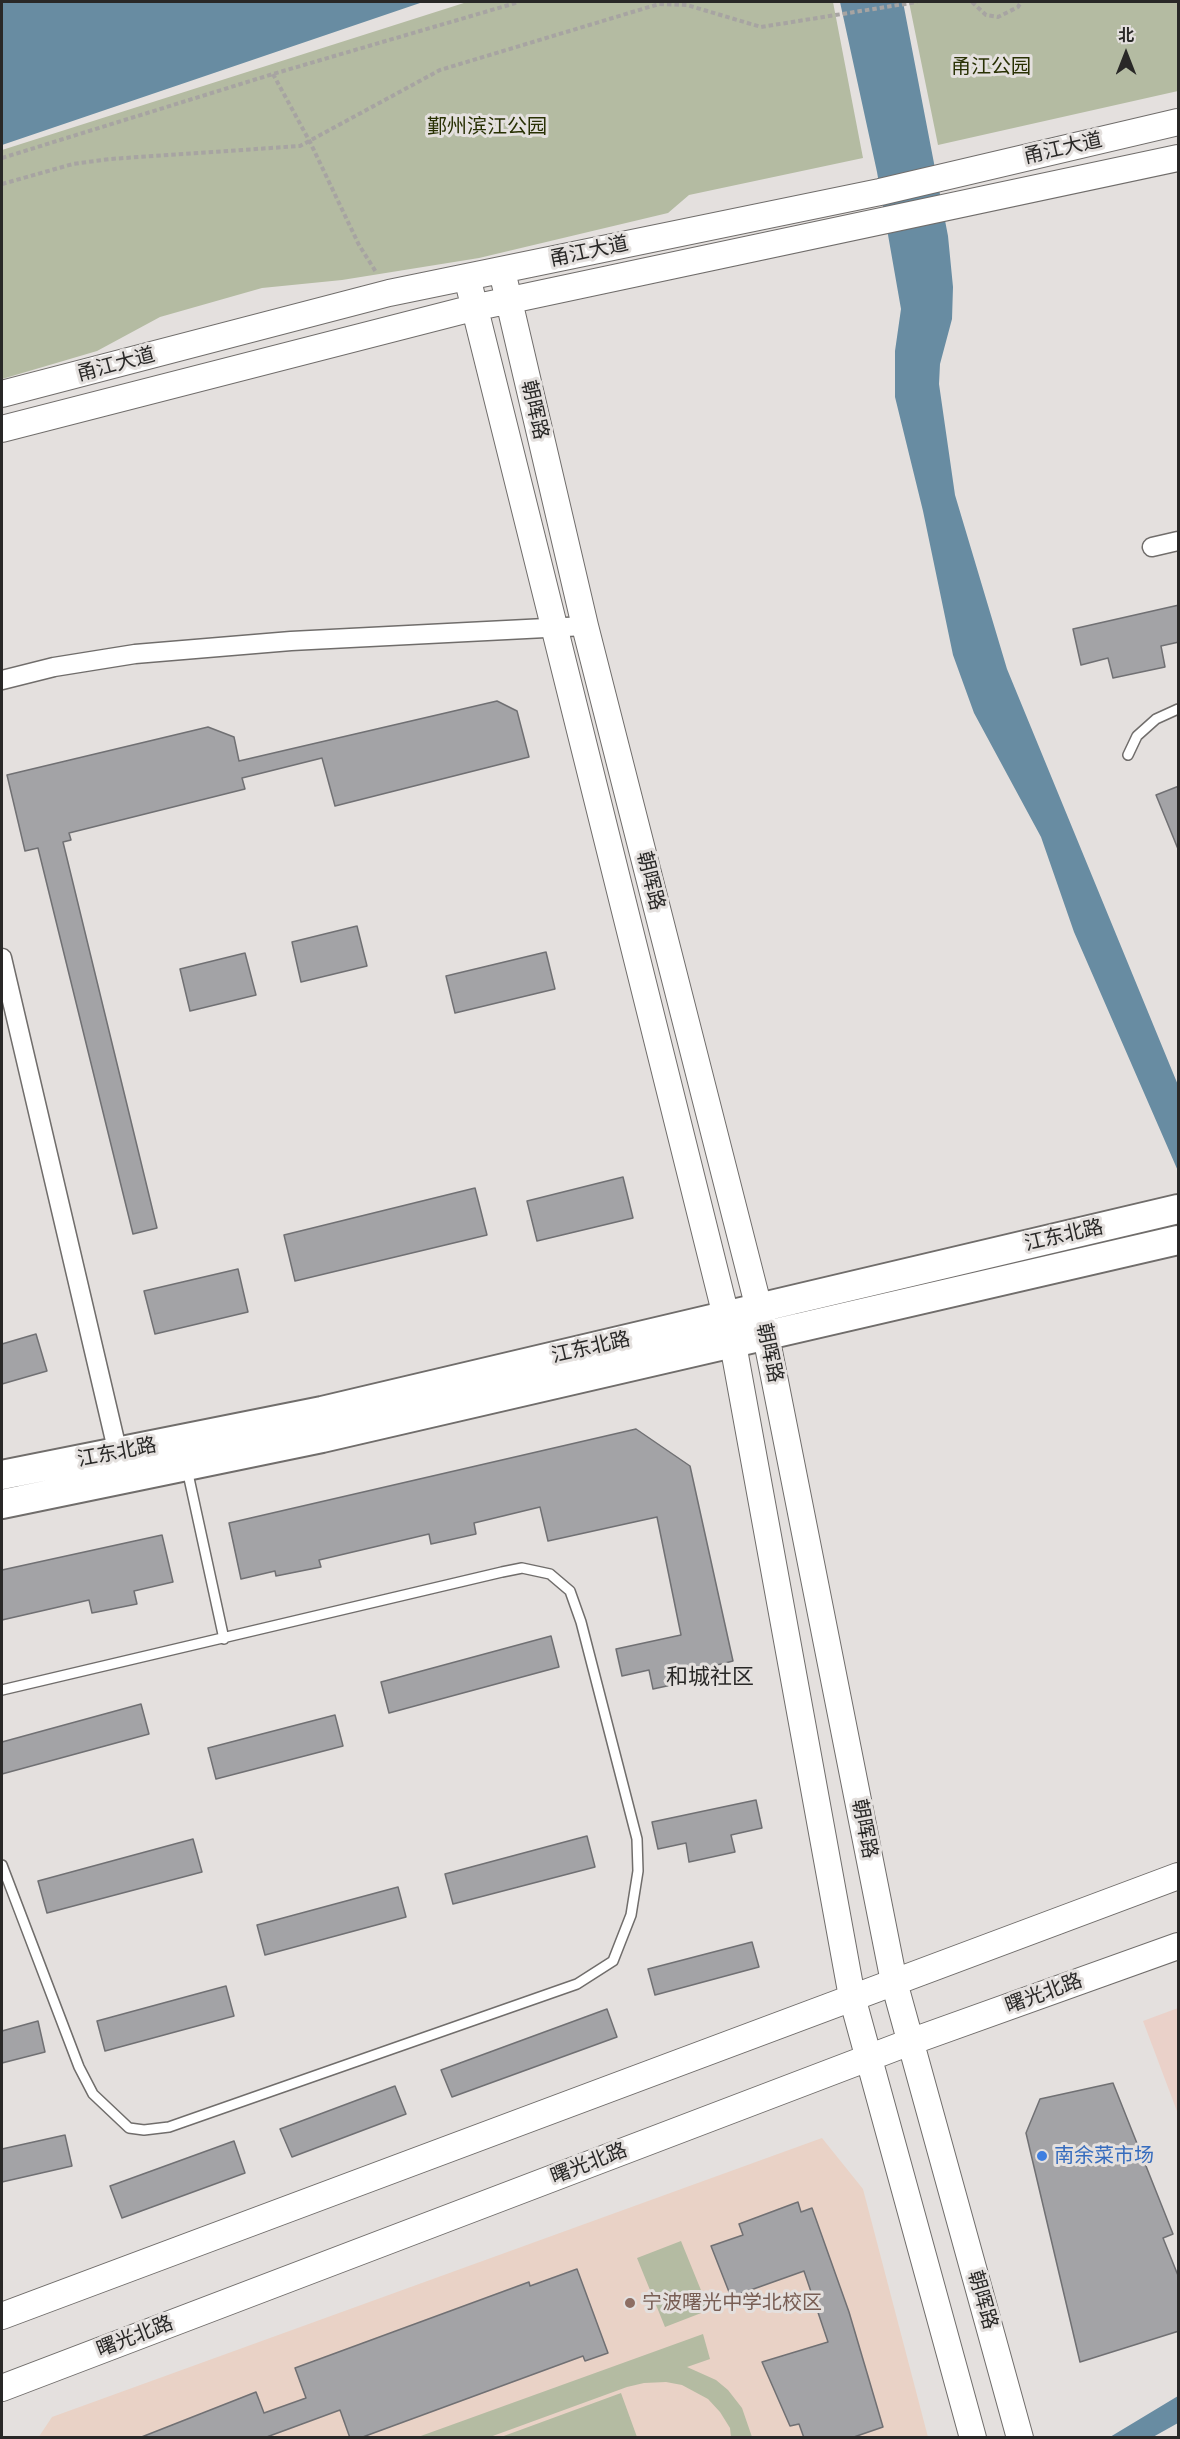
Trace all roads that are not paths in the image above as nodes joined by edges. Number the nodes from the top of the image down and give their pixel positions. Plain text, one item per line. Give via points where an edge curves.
1 (1179, 122) edge
2 (1179, 158) edge
3 (502, 271) junction
4 (467, 278) junction
5 (509, 301) junction
6 (473, 308) junction
7 (2, 394) edge
8 (2, 429) edge
9 (1179, 541) edge
10 (1152, 547) dead end
11 (585, 626) junction
12 (554, 628) junction
13 (2, 680) edge
14 (1179, 709) edge
15 (1128, 755) dead end
16 (2, 958) edge
17 (1176, 1210) edge
18 (1179, 1240) edge
19 (760, 1308) junction
20 (726, 1316) junction
21 (766, 1336) junction
22 (733, 1344) junction
23 (186, 1465) junction
24 (121, 1466) junction
25 (2, 1475) edge
26 (2, 1504) edge
27 (224, 1639) junction
28 (2, 1690) edge
29 (2, 1865) edge
30 (1179, 1876) edge
31 (1179, 1946) edge
32 (894, 1982) junction
33 (852, 1997) junction
34 (910, 2042) junction
35 (868, 2058) junction
36 (2, 2316) edge
37 (2, 2388) edge
38 (973, 2438) edge
39 (1020, 2438) edge

1 - 3 main road, 甬江大道 via 880,192
2 - 5 main road, 甬江大道
3 - 4 main road, 甬江大道
3 - 5 main road, 朝晖路
4 - 6 main road, 朝晖路
4 - 7 main road, 甬江大道 via 389,293
5 - 6 main road, 甬江大道
5 - 11 main road, 朝晖路
6 - 8 main road, 甬江大道
6 - 12 main road, 朝晖路
9 - 10 street
11 - 12 street
11 - 19 main road, 朝晖路
12 - 13 street via 291,641 135,654
12 - 20 main road, 朝晖路
14 - 15 lane via 1156,719 1137,736
16 - 24 street
17 - 19 main road, 江东北路
18 - 21 main road, 江东北路
19 - 20 main road, 江东北路
19 - 21 main road, 朝晖路
20 - 22 main road, 朝晖路
20 - 24 main road, 江东北路 via 322,1411
21 - 22 main road, 江东北路
21 - 32 main road, 朝晖路
22 - 23 main road, 江东北路 via 322,1438
22 - 33 main road, 朝晖路
23 - 24 main road, 江东北路
23 - 27 lane
24 - 25 main road, 江东北路
24 - 26 main road, 江东北路
27 - 28 lane
27 - 29 lane via 522,1568 550,1574 570,1591 581,1622 637,1839 638,1871 631,1915 613,1961 577,1984 169,2127 129,2128 93,2094
30 - 32 main road
31 - 34 main road, 曙光北路
32 - 33 main road
32 - 34 main road, 朝晖路
33 - 35 main road, 朝晖路
33 - 36 main road
34 - 35 main road, 曙光北路
34 - 39 main road, 朝晖路
35 - 37 main road, 曙光北路
35 - 38 main road, 朝晖路

